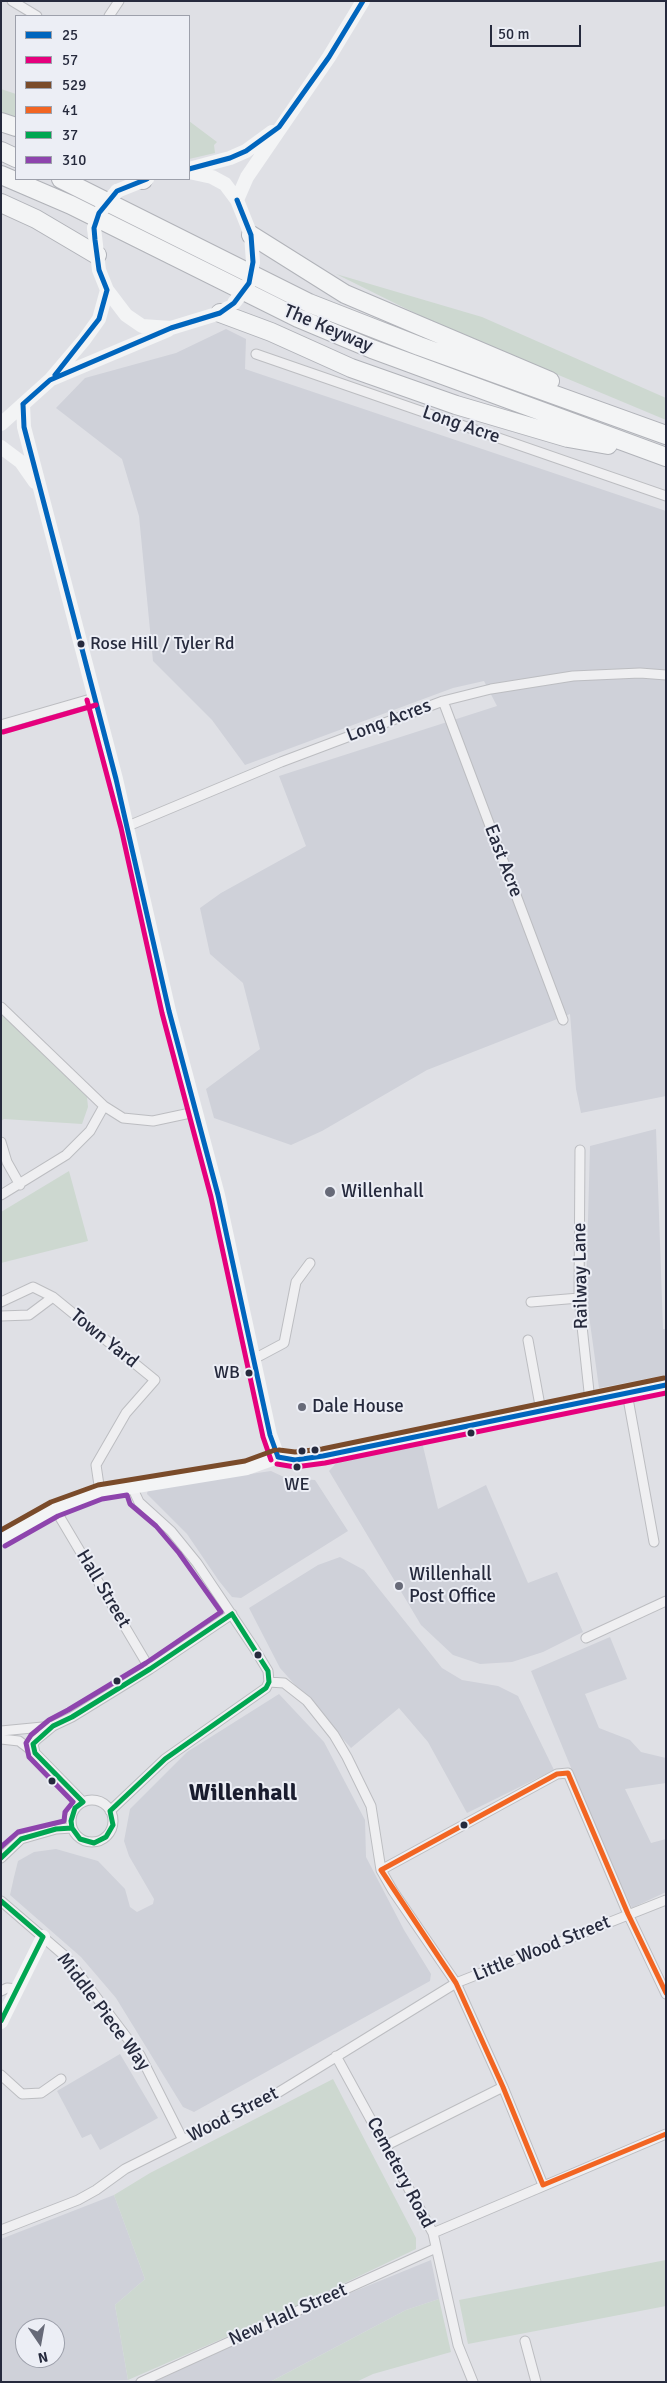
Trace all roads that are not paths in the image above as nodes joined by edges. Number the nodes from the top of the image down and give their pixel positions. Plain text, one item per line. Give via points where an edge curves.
1 (12, 1) edge
2 (119, 1) edge
3 (363, 1) edge
4 (35, 15) edge
5 (110, 15) edge
6 (1, 122) edge
7 (15, 127) edge
8 (279, 127) junction
9 (1, 151) edge
10 (15, 158) edge
11 (190, 171) edge
12 (190, 171) edge
13 (1, 175) edge
14 (63, 180) edge
15 (141, 180) edge
16 (237, 200) junction
17 (1, 203) edge
18 (251, 235) junction
19 (97, 255) junction
20 (107, 290) junction
21 (227, 308) junction
22 (171, 328) junction
23 (256, 354) dead end
24 (50, 380) junction
25 (23, 404) junction
26 (1, 424) edge
27 (648, 428) junction
28 (666, 435) edge
29 (1, 447) edge
30 (662, 455) edge
31 (43, 496) junction
32 (666, 496) edge
33 (666, 675) edge
34 (94, 698) junction
35 (443, 701) junction
36 (1, 725) edge
37 (128, 826) junction
38 (1, 1007) edge
39 (563, 1020) dead end
40 (104, 1106) junction
41 (195, 1112) junction
42 (1, 1142) edge
43 (580, 1150) dead end
44 (20, 1184) junction
45 (1, 1195) edge
46 (310, 1263) dead end
47 (53, 1297) junction
48 (579, 1298) junction
49 (1, 1302) edge
50 (531, 1302) dead end
51 (1, 1316) edge
52 (528, 1340) dead end
53 (254, 1359) junction
54 (666, 1385) edge
55 (627, 1393) junction
56 (590, 1401) junction
57 (541, 1411) junction
58 (278, 1457) junction
59 (132, 1487) junction
60 (100, 1492) junction
61 (55, 1508) junction
62 (1, 1539) edge
63 (654, 1542) dead end
64 (666, 1602) edge
65 (232, 1614) junction
66 (586, 1638) dead end
67 (150, 1669) junction
68 (269, 1682) junction
69 (54, 1726) junction
70 (1, 1731) edge
71 (1, 1739) edge
72 (35, 1753) junction
73 (83, 1802) junction
74 (110, 1811) junction
75 (72, 1828) junction
76 (1, 1858) edge
77 (381, 1870) junction
78 (666, 1900) edge
79 (1, 1901) edge
80 (628, 1914) junction
81 (43, 1938) junction
82 (456, 1983) junction
83 (18, 1989) junction
84 (1, 1991) edge
85 (666, 1994) edge
86 (1, 2022) edge
87 (336, 2056) junction
88 (1, 2075) edge
89 (61, 2079) dead end
90 (503, 2087) junction
91 (666, 2134) edge
92 (183, 2140) junction
93 (385, 2146) junction
94 (543, 2185) junction
95 (1, 2230) edge
96 (433, 2233) junction
97 (436, 2248) junction
98 (525, 2340) dead end
99 (141, 2382) edge
100 (473, 2382) edge
101 (536, 2382) edge

1 - 4 street
2 - 5 street
3 - 8 main road via 329,57
6 - 7 highway
8 - 11 main road via 246,151
8 - 16 main road
9 - 10 highway
12 - 16 main road via 225,184
13 - 30 highway, The Keyway via 71,205 298,318 372,349
14 - 27 highway, The Keyway via 309,303 418,346
15 - 19 main road, bridge via 117,191 99,213 94,228
16 - 18 main road
17 - 19 highway via 36,219
18 - 21 main road, bridge via 253,262 249,283
18 - 27 highway via 345,294 554,383
19 - 20 main road
20 - 22 main road via 126,315 142,326
20 - 24 main road via 99,319
21 - 22 main road
21 - 30 highway via 264,329 351,368 456,405 568,438
22 - 24 main road
23 - 32 street, Long Acre
24 - 25 main road
25 - 26 main road
25 - 31 main road via 24,427
27 - 28 highway, The Keyway
29 - 31 main road via 21,462
31 - 34 main road
33 - 35 street, Long Acres via 573,676 491,689
34 - 36 street
34 - 37 main road
35 - 37 street, Long Acres via 281,762
35 - 39 street, East Acre
37 - 41 main road
38 - 40 street
40 - 41 street via 123,1118 142,1122
40 - 44 street via 90,1131 66,1155
41 - 53 main road via 218,1195
42 - 44 street via 7,1162
43 - 48 street, Railway Lane
44 - 45 street
46 - 53 street via 296,1282 284,1343
47 - 49 street, Town Yard via 33,1287
47 - 51 street, Town Yard via 29,1315
47 - 60 street, Town Yard via 155,1380 126,1413 96,1465
48 - 50 street
48 - 56 street, Railway Lane
52 - 57 street
53 - 58 main road via 270,1435
54 - 55 main road
55 - 56 main road
55 - 63 street
56 - 57 main road
57 - 58 main road via 323,1456 295,1460
58 - 59 main road via 247,1468
59 - 60 main road
59 - 65 street via 136,1499 171,1531
60 - 61 main road
61 - 62 main road
61 - 67 street, Hall Street
64 - 66 street
65 - 67 street
65 - 68 street via 268,1671
67 - 69 street
68 - 74 street via 266,1688 165,1759
68 - 77 street via 284,1683 307,1701 334,1735 371,1806
69 - 70 street
69 - 72 street via 33,1744
71 - 72 street via 19,1741
72 - 73 street
73 - 74 street via 99,1802
73 - 75 street via 72,1815
74 - 75 street via 113,1825 100,1841 94,1843 80,1839
75 - 76 street via 21,1839
77 - 80 street via 557,1774 568,1773
77 - 82 street
78 - 80 street, Little Wood Street
79 - 81 street, Middle Piece Way
80 - 82 street, Little Wood Street
80 - 85 street
81 - 83 main road
81 - 92 street, Middle Piece Way via 66,1957 140,2055
82 - 87 street, Wood Street
82 - 90 street
83 - 84 street
83 - 86 main road
87 - 92 street, Wood Street via 280,2092
87 - 93 street, Cemetery Road
88 - 89 street via 22,2094 41,2093
90 - 93 street
90 - 94 street
91 - 94 street
92 - 95 street, Wood Street via 125,2169 78,2200
93 - 96 street, Cemetery Road
94 - 96 street
96 - 97 street, Cemetery Road
97 - 99 street, New Hall Street
97 - 100 street, Cemetery Road via 458,2345
98 - 101 street

